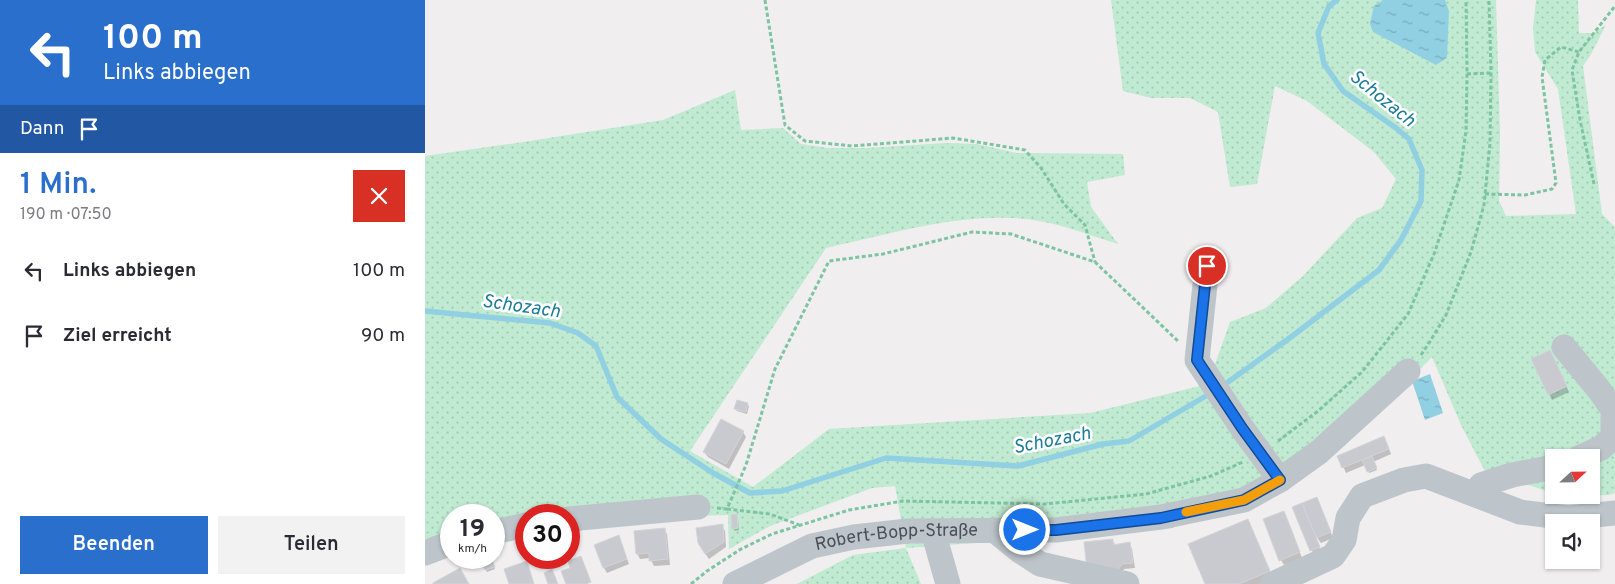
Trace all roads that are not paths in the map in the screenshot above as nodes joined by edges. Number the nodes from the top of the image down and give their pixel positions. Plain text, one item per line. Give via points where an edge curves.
1 (1207, 266) dead end
2 (1564, 348) dead end
3 (1408, 371) road end
4 (1599, 449) edge
5 (1545, 468) edge
6 (1280, 480) junction
7 (1475, 493) junction
8 (698, 507) dead end
9 (1615, 512) edge
10 (580, 518) edge
11 (994, 530) junction
12 (933, 531) junction
13 (440, 547) edge
14 (425, 553) edge
15 (735, 584) edge
16 (948, 584) edge
17 (1127, 584) edge
18 (1273, 584) edge

1 - 6 street via 1197,360
2 - 4 street via 1613,410 1613,437
3 - 6 street, Robert-Bopp-Straße via 1319,452
5 - 7 street via 1481,485
6 - 11 street, Robert-Bopp-Straße via 1244,500 1161,518 1056,530
7 - 9 street via 1520,512 1567,518
7 - 18 street via 1426,476 1404,480 1363,496 1348,518 1344,540 1333,556
8 - 10 street
11 - 12 street, Robert-Bopp-Straße
11 - 17 street via 1040,564
12 - 15 street, Robert-Bopp-Straße via 854,537 812,546
12 - 16 street
13 - 14 street

